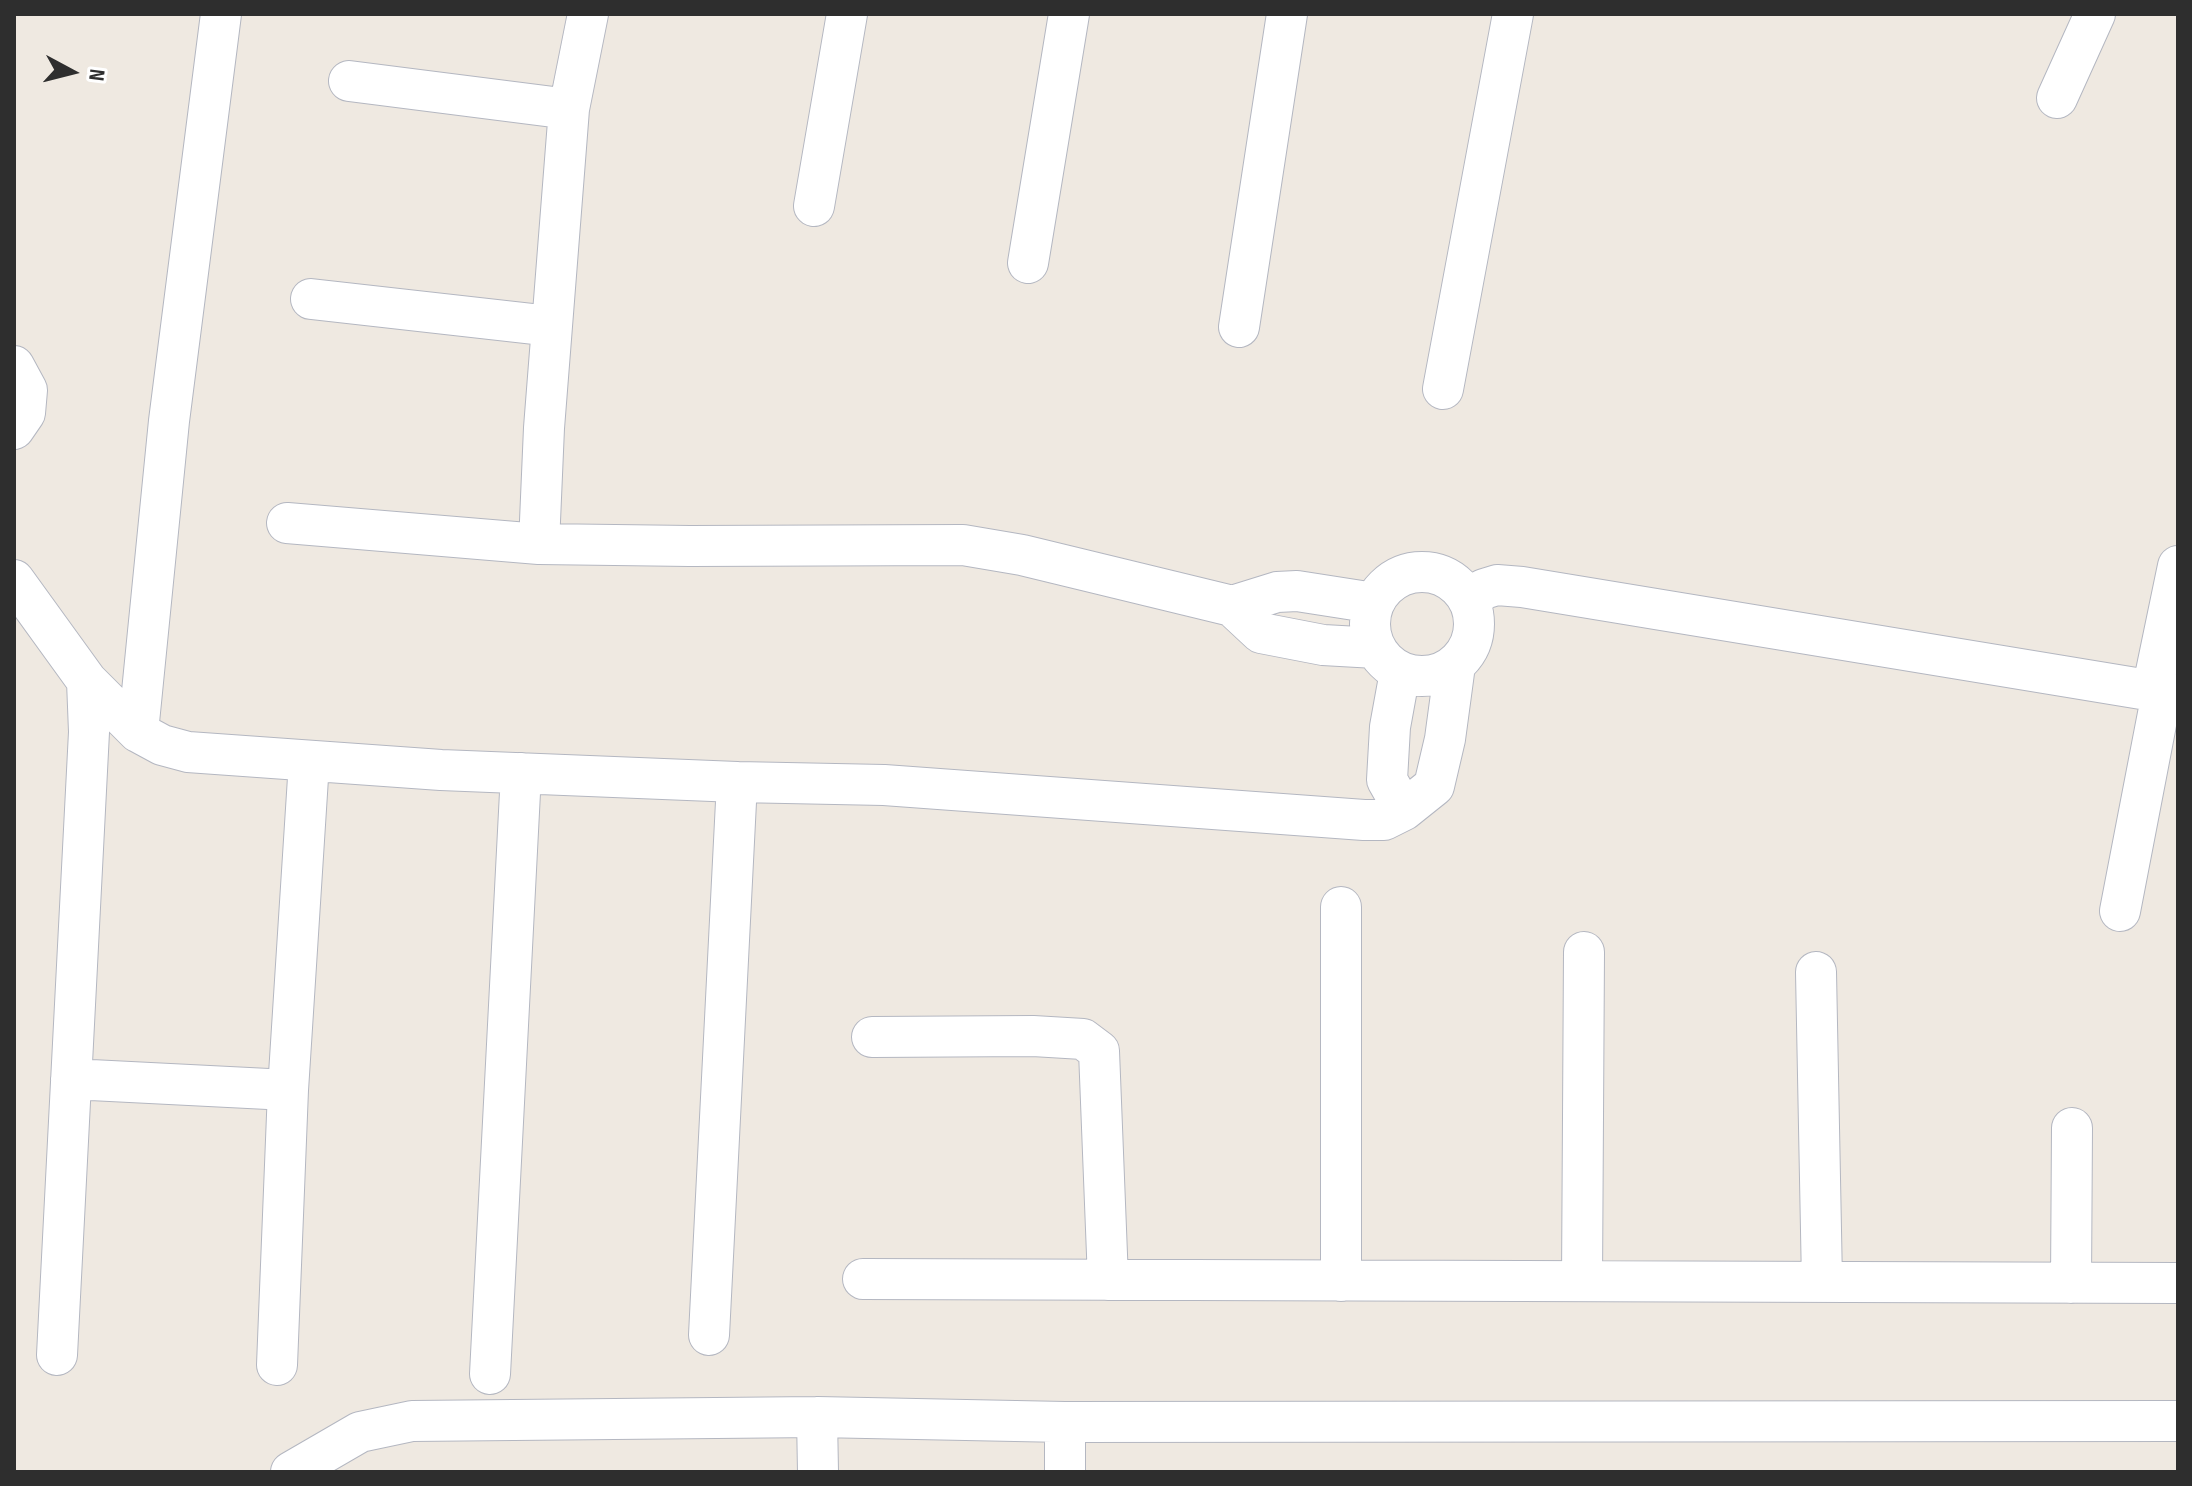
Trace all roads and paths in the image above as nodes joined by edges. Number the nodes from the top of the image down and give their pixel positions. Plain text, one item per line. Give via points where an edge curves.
1 (221, 14) edge
2 (588, 14) edge
3 (847, 14) edge
4 (1069, 14) edge
5 (1287, 14) edge
6 (1513, 14) edge
7 (2095, 14) edge
8 (349, 81) dead end
9 (2057, 98) dead end
10 (569, 109) junction
11 (814, 206) dead end
12 (1028, 263) dead end
13 (311, 299) dead end
14 (551, 326) junction
15 (1239, 327) dead end
16 (14, 366) edge
17 (1443, 389) dead end
18 (14, 429) edge
19 (287, 523) dead end
20 (539, 544) junction
21 (2178, 566) edge
22 (14, 580) edge
23 (1469, 600) junction
24 (1374, 603) junction
25 (1232, 606) junction
26 (1388, 660) junction
27 (1455, 665) junction
28 (87, 681) junction
29 (2164, 693) edge
30 (138, 732) junction
31 (309, 762) junction
32 (521, 773) junction
33 (737, 782) junction
34 (1404, 810) junction
35 (1341, 907) dead end
36 (2120, 911) dead end
37 (1584, 952) dead end
38 (1816, 972) dead end
39 (872, 1037) dead end
40 (71, 1079) junction
41 (288, 1090) junction
42 (2072, 1128) dead end
43 (863, 1279) dead end
44 (1108, 1280) junction
45 (1341, 1281) junction
46 (1582, 1281) junction
47 (1822, 1282) junction
48 (2071, 1283) junction
49 (2178, 1283) edge
50 (709, 1335) dead end
51 (57, 1355) dead end
52 (277, 1365) dead end
53 (490, 1374) dead end
54 (817, 1417) junction
55 (2178, 1421) edge
56 (1065, 1422) junction
57 (291, 1472) edge
58 (818, 1472) edge
59 (1065, 1472) edge

1 - 30 street via 169,421
2 - 10 street
3 - 11 street
4 - 12 street
5 - 15 street
6 - 17 street
7 - 9 street
8 - 10 street
10 - 14 street
13 - 14 street
14 - 20 street
16 - 18 street via 27,390 25,413
19 - 20 street
20 - 25 street via 963,545
21 - 29 street
22 - 28 street
23 - 24 street via 1454,582 1433,572 1409,573 1389,583
23 - 27 street via 1475,623 1470,646
23 - 29 street via 1497,585 1522,587
24 - 25 street via 1297,591
24 - 26 street via 1370,626
25 - 26 street via 1261,633
26 - 27 street via 1419,677
26 - 34 street via 1387,780
27 - 34 street via 1434,786
28 - 30 street
28 - 40 street via 89,732
29 - 36 street
30 - 31 street via 188,752
31 - 32 street
31 - 41 street
32 - 33 street
32 - 53 street
33 - 34 street via 884,785 1364,820 1384,820
33 - 50 street
35 - 45 street
37 - 46 street
38 - 47 street
39 - 44 street via 1083,1039 1099,1051
40 - 41 street
40 - 51 street
41 - 52 street
42 - 48 street
43 - 44 street
44 - 45 street
45 - 46 street
46 - 47 street
47 - 48 street
48 - 49 street
54 - 56 street
54 - 57 street via 412,1421 360,1432
54 - 58 street
55 - 56 street
56 - 59 street

